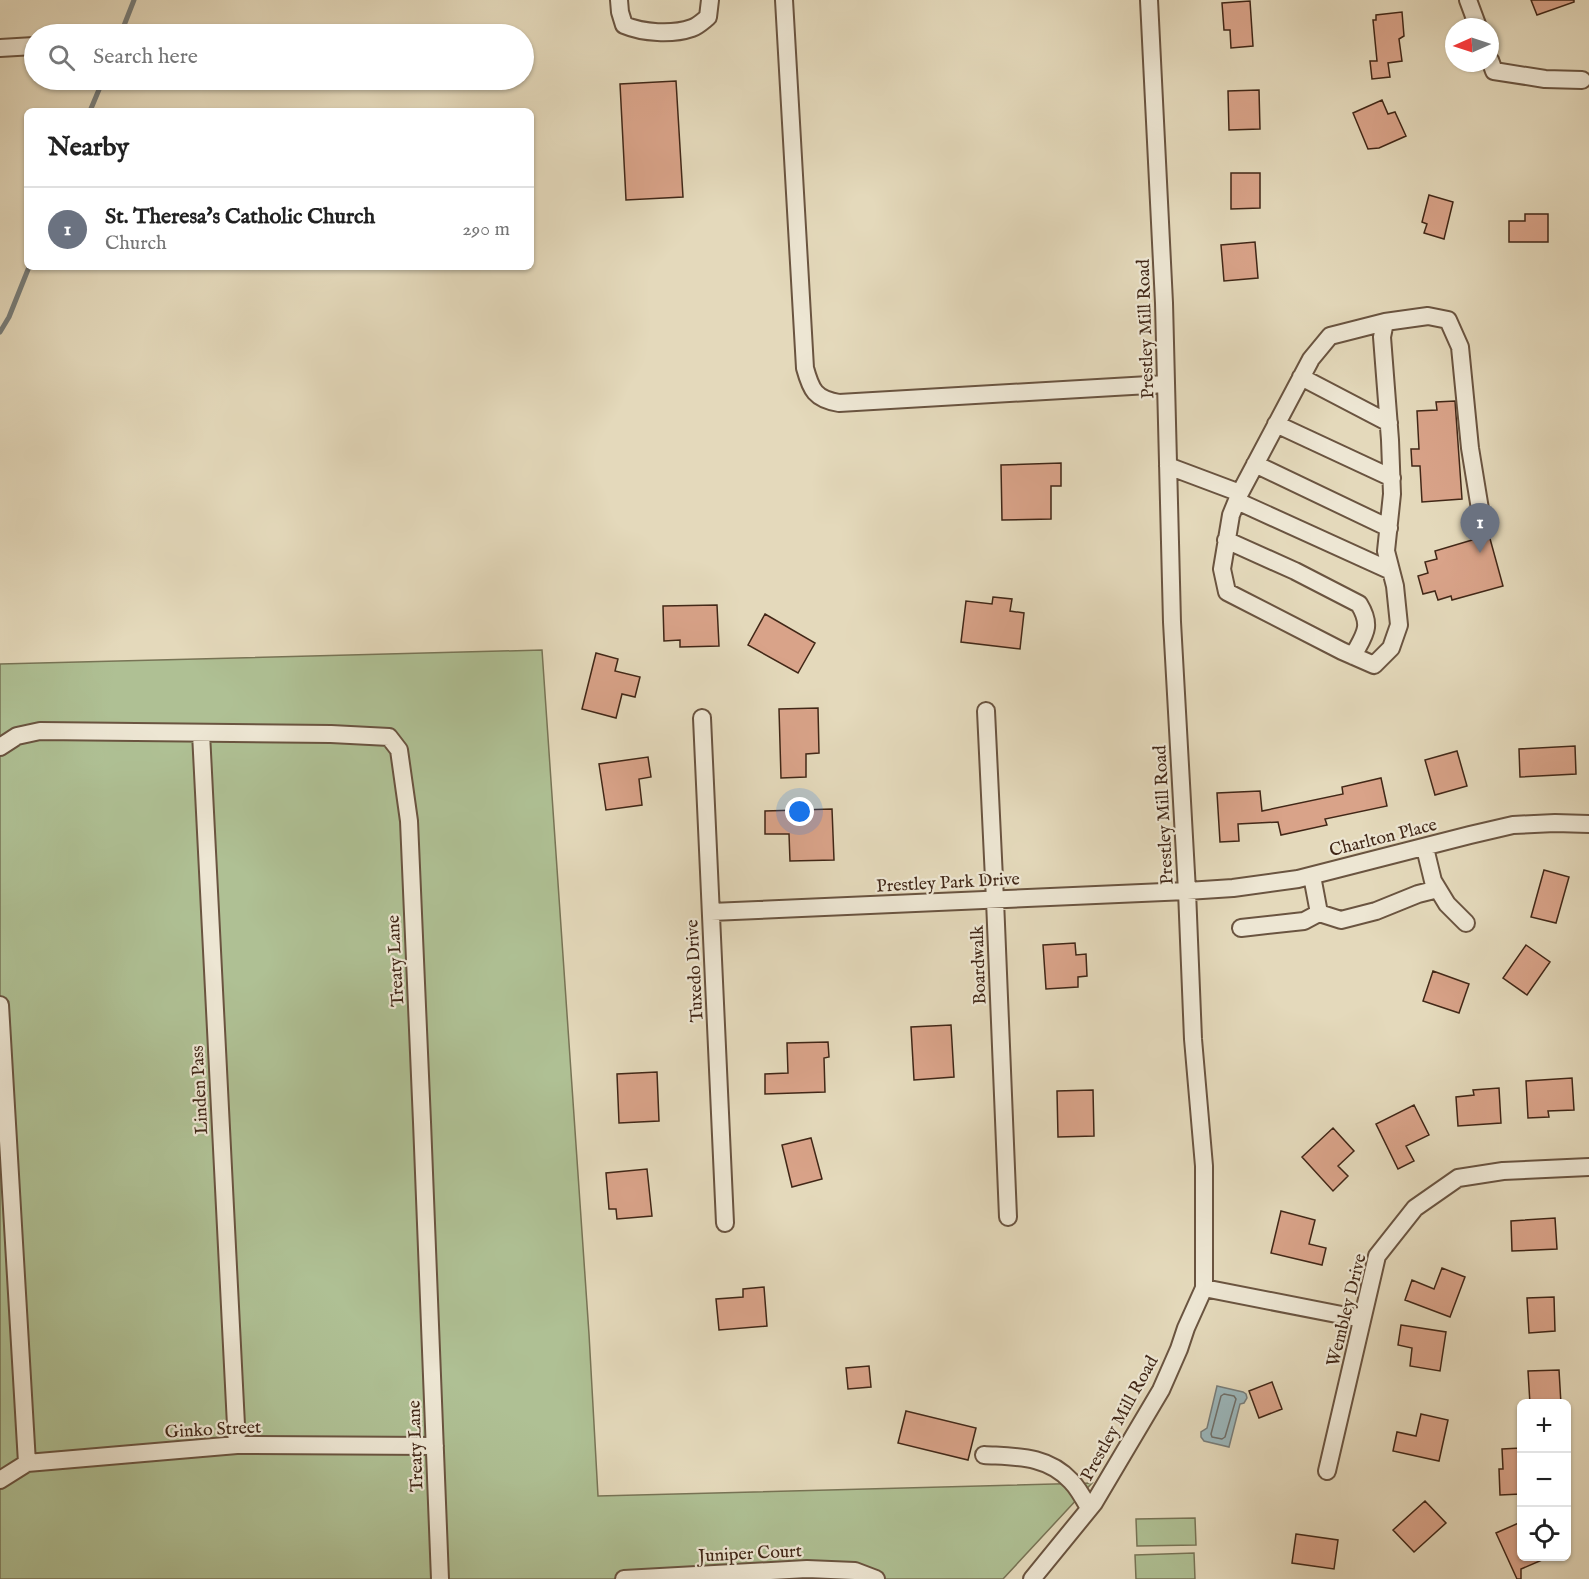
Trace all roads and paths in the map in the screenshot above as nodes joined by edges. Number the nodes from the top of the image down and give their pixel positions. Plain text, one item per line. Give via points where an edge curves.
1 (620, 0) edge
2 (710, 0) edge
3 (784, 0) edge
4 (1149, 0) edge
5 (1468, 0) edge
6 (1475, 18) edge
7 (24, 47) edge
8 (0, 48) edge
9 (1499, 72) edge
10 (1582, 80) dead end
11 (1385, 321) junction
12 (1301, 377) junction
13 (1166, 384) junction
14 (1389, 423) junction
15 (1276, 424) junction
16 (1256, 464) junction
17 (1168, 466) junction
18 (1392, 478) junction
19 (1239, 497) junction
20 (1480, 509) dead end
21 (1389, 528) junction
22 (1226, 540) junction
23 (1391, 571) junction
24 (1353, 656) junction
25 (986, 711) dead end
26 (702, 718) dead end
27 (201, 733) junction
28 (0, 747) edge
29 (1589, 824) edge
30 (1425, 848) junction
31 (1312, 876) junction
32 (1438, 890) junction
33 (1187, 891) junction
34 (995, 900) junction
35 (711, 912) junction
36 (1318, 913) junction
37 (1466, 923) dead end
38 (1241, 928) dead end
39 (0, 1005) edge
40 (1589, 1167) edge
41 (1008, 1217) dead end
42 (724, 1223) dead end
43 (1204, 1288) junction
44 (1362, 1319) junction
45 (237, 1445) junction
46 (435, 1446) junction
47 (984, 1455) dead end
48 (27, 1463) junction
49 (1327, 1471) dead end
50 (0, 1480) edge
51 (1089, 1508) junction
52 (645, 1578) edge
53 (440, 1579) edge
54 (624, 1579) edge
55 (876, 1579) edge
56 (1032, 1579) edge

1 - 2 street via 624,24 652,32 694,27 708,17
3 - 13 street via 805,368 810,386 817,394 839,403
4 - 13 street, Prestley Mill Road
5 - 6 street
7 - 8 street
9 - 10 street
11 - 12 street via 1330,336
11 - 14 street via 1382,337
11 - 20 street via 1428,316 1448,320 1460,346
12 - 14 street
12 - 15 street
13 - 17 street, Prestley Mill Road
14 - 18 street
15 - 16 street
15 - 18 street
16 - 19 street
16 - 21 street
17 - 19 street
17 - 33 street, Prestley Mill Road
18 - 21 street
19 - 22 street
19 - 23 street
21 - 23 street via 1386,551
22 - 24 street via 1222,569 1227,592
22 - 24 street via 1359,604 1367,628
23 - 24 street via 1399,625 1392,648 1374,665
25 - 34 street, Boardwalk
26 - 35 street, Tuxedo Drive
27 - 28 street, Treaty Lane via 40,731 17,736
27 - 45 street, Linden Pass
27 - 46 street, Treaty Lane via 389,737 399,750 409,821
29 - 30 street, Charlton Place via 1513,825
30 - 31 street, Charlton Place
30 - 32 street
31 - 33 street, Charlton Place
31 - 36 street
32 - 36 street via 1341,920
32 - 37 street
33 - 34 street, Prestley Park Drive
33 - 43 street, Prestley Mill Road via 1193,1039 1204,1166
34 - 35 street, Prestley Park Drive
34 - 41 street, Boardwalk
35 - 42 street, Tuxedo Drive
36 - 38 street via 1304,921
39 - 48 street
40 - 44 street, Wembley Drive via 1503,1171 1458,1178 1414,1208 1377,1256
43 - 44 street
43 - 51 street, Prestley Mill Road via 1161,1390
44 - 49 street, Wembley Drive
45 - 46 street, Ginko Street
45 - 48 street, Ginko Street
46 - 53 street, Treaty Lane
47 - 51 street via 1025,1457 1052,1464 1071,1481
48 - 50 street, Ginko Street
51 - 56 street, Prestley Mill Road
52 - 54 street, Juniper Court
52 - 55 street, Juniper Court via 807,1569 855,1571

